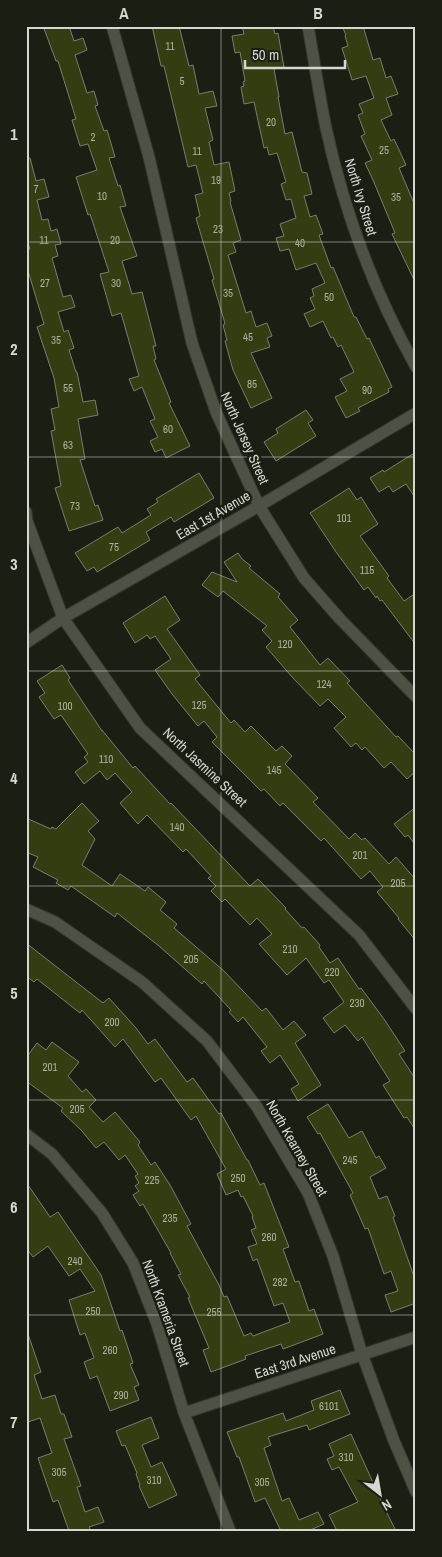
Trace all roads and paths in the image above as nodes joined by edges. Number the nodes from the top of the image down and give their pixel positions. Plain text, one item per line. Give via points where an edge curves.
1 (112, 26) edge
2 (308, 26) edge
3 (416, 367) edge
4 (416, 413) edge
5 (259, 506) junction
6 (26, 512) edge
7 (63, 618) junction
8 (26, 643) edge
9 (416, 697) edge
10 (26, 908) edge
11 (416, 1009) edge
12 (26, 1134) edge
13 (416, 1337) edge
14 (362, 1354) junction
15 (184, 1413) junction
16 (416, 1492) edge
17 (230, 1531) edge

1 - 5 street, North Jersey Street via 145,142 192,342 216,412
2 - 3 street, North Ivy Street via 326,126 346,205 379,292
4 - 5 street, East 1st Avenue
5 - 7 street, East 1st Avenue
5 - 9 street, North Jersey Street via 304,578
6 - 7 street, North Jasmine Street
7 - 8 street, East 1st Avenue
7 - 11 street, North Jasmine Street via 140,728 359,935
10 - 14 street, North Kearney Street via 55,922 142,982 207,1041 257,1107 308,1194 333,1256
12 - 15 street, North Krameria Street via 52,1154 102,1213 133,1263 157,1324
13 - 14 street, East 3rd Avenue
14 - 15 street, East 3rd Avenue
14 - 16 street, North Kearney Street
15 - 17 street, North Krameria Street

